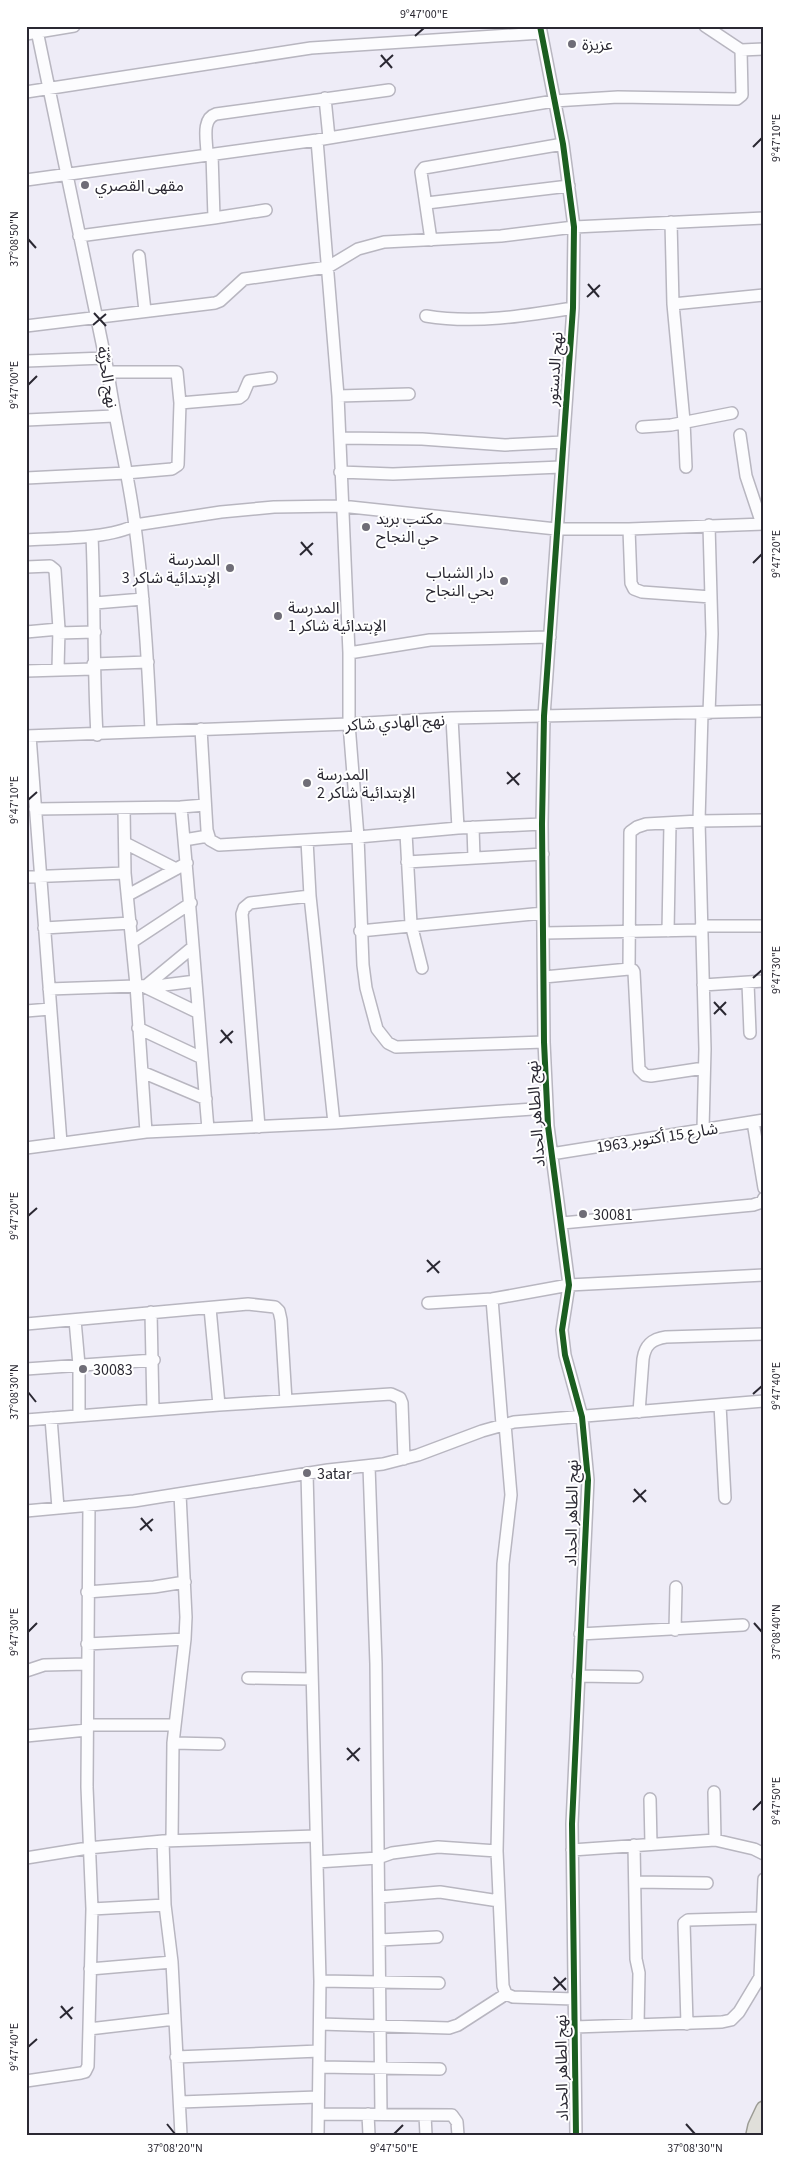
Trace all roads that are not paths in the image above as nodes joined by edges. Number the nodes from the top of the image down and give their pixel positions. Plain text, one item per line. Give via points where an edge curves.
1 (74, 26) edge
2 (705, 26) edge
3 (541, 30) edge
4 (33, 31) edge
5 (764, 49) edge
6 (741, 50) junction
7 (50, 89) junction
8 (389, 90) dead end
9 (26, 92) edge
10 (325, 98) junction
11 (554, 101) junction
12 (329, 138) junction
13 (317, 140) junction
14 (563, 144) junction
15 (209, 154) junction
16 (68, 174) junction
17 (26, 180) edge
18 (569, 186) junction
19 (427, 203) junction
20 (266, 210) dead end
21 (214, 218) junction
22 (764, 218) edge
23 (671, 222) junction
24 (574, 227) junction
25 (79, 236) junction
26 (431, 240) junction
27 (139, 256) dead end
28 (328, 267) junction
29 (764, 295) edge
30 (673, 304) junction
31 (573, 308) junction
32 (145, 311) junction
33 (426, 316) dead end
34 (98, 318) junction
35 (26, 326) edge
36 (105, 358) junction
37 (26, 361) edge
38 (108, 372) junction
39 (271, 378) dead end
40 (409, 394) dead end
41 (338, 396) junction
42 (180, 403) junction
43 (732, 413) dead end
44 (114, 416) junction
45 (26, 420) edge
46 (684, 421) junction
47 (642, 428) dead end
48 (740, 435) dead end
49 (340, 438) junction
50 (563, 442) junction
51 (561, 467) junction
52 (686, 467) dead end
53 (340, 472) junction
54 (126, 473) junction
55 (26, 478) edge
56 (341, 506) junction
57 (763, 524) edge
58 (135, 525) junction
59 (709, 525) junction
60 (556, 529) junction
61 (629, 529) junction
62 (92, 536) junction
63 (26, 540) edge
64 (26, 567) edge
65 (711, 596) junction
66 (142, 599) junction
67 (95, 603) junction
68 (58, 631) junction
69 (26, 632) edge
70 (95, 632) junction
71 (550, 637) junction
72 (349, 653) junction
73 (148, 662) junction
74 (93, 666) junction
75 (58, 669) junction
76 (26, 671) edge
77 (764, 711) edge
78 (705, 713) junction
79 (544, 716) junction
80 (452, 718) junction
81 (349, 724) junction
82 (201, 729) junction
83 (151, 732) junction
84 (97, 735) junction
85 (28, 736) edge
86 (205, 805) junction
87 (181, 807) junction
88 (35, 808) junction
89 (124, 808) junction
90 (764, 820) edge
91 (699, 821) junction
92 (542, 824) junction
93 (670, 824) junction
94 (473, 827) junction
95 (458, 828) junction
96 (406, 833) junction
97 (208, 836) junction
98 (358, 837) junction
99 (184, 840) junction
100 (307, 840) junction
101 (125, 843) junction
102 (542, 854) junction
103 (474, 858) junction
104 (407, 862) junction
105 (182, 866) junction
106 (126, 873) junction
107 (26, 877) edge
108 (39, 877) junction
109 (128, 895) junction
110 (310, 896) junction
111 (191, 903) junction
112 (543, 912) junction
113 (131, 923) junction
114 (411, 924) junction
115 (764, 926) edge
116 (44, 928) junction
117 (701, 928) junction
118 (668, 930) junction
119 (360, 931) junction
120 (630, 932) junction
121 (544, 934) junction
122 (132, 942) junction
123 (193, 947) junction
124 (422, 968) dead end
125 (630, 969) junction
126 (544, 977) junction
127 (764, 980) edge
128 (196, 981) junction
129 (748, 983) junction
130 (142, 985) junction
131 (702, 985) junction
132 (49, 989) junction
133 (50, 1009) junction
134 (26, 1011) edge
135 (197, 1012) junction
136 (138, 1028) junction
137 (750, 1033) dead end
138 (544, 1042) junction
139 (202, 1058) junction
140 (704, 1068) junction
141 (142, 1072) junction
142 (206, 1099) junction
143 (547, 1108) junction
144 (758, 1121) edge
145 (334, 1123) junction
146 (259, 1127) junction
147 (208, 1129) junction
148 (703, 1129) junction
149 (146, 1132) junction
150 (61, 1143) junction
151 (26, 1148) edge
152 (551, 1154) junction
153 (764, 1188) edge
154 (764, 1198) edge
155 (562, 1223) junction
156 (764, 1275) edge
157 (569, 1285) junction
158 (492, 1299) junction
159 (428, 1303) dead end
160 (210, 1308) junction
161 (152, 1312) junction
162 (75, 1320) junction
163 (26, 1324) edge
164 (764, 1334) edge
165 (154, 1360) junction
166 (79, 1365) junction
167 (26, 1370) edge
168 (286, 1401) junction
169 (764, 1401) edge
170 (219, 1405) junction
171 (720, 1405) junction
172 (153, 1410) junction
173 (639, 1412) junction
174 (79, 1416) junction
175 (582, 1417) junction
176 (51, 1418) junction
177 (26, 1420) edge
178 (504, 1424) junction
179 (404, 1459) junction
180 (370, 1466) junction
181 (307, 1473) junction
182 (180, 1494) junction
183 (725, 1498) dead end
184 (89, 1505) junction
185 (58, 1508) junction
186 (26, 1511) edge
187 (185, 1582) junction
188 (676, 1587) dead end
189 (87, 1592) junction
190 (743, 1625) dead end
191 (675, 1630) junction
192 (580, 1634) junction
193 (185, 1639) junction
194 (87, 1644) junction
195 (87, 1664) junction
196 (26, 1671) edge
197 (578, 1676) junction
198 (248, 1678) dead end
199 (637, 1678) dead end
200 (312, 1679) junction
201 (174, 1725) junction
202 (88, 1728) junction
203 (26, 1736) edge
204 (172, 1743) junction
205 (219, 1744) dead end
206 (714, 1792) dead end
207 (650, 1799) dead end
208 (316, 1836) junction
209 (168, 1840) junction
210 (715, 1840) junction
211 (650, 1844) junction
212 (634, 1845) junction
213 (88, 1848) junction
214 (572, 1850) junction
215 (497, 1851) junction
216 (764, 1854) edge
217 (26, 1858) edge
218 (378, 1858) junction
219 (317, 1862) junction
220 (764, 1879) edge
221 (635, 1882) junction
222 (707, 1884) dead end
223 (379, 1897) junction
224 (500, 1901) junction
225 (165, 1905) junction
226 (92, 1909) junction
227 (761, 1918) junction
228 (437, 1937) dead end
229 (380, 1940) junction
230 (172, 1962) junction
231 (90, 1969) junction
232 (320, 1981) junction
233 (380, 1981) junction
234 (439, 1983) dead end
235 (506, 1994) junction
236 (574, 1999) junction
237 (175, 2019) junction
238 (320, 2024) junction
239 (687, 2024) junction
240 (638, 2025) junction
241 (381, 2026) junction
242 (574, 2027) junction
243 (89, 2028) junction
244 (319, 2050) junction
245 (176, 2057) junction
246 (319, 2067) junction
247 (382, 2069) junction
248 (440, 2069) dead end
249 (26, 2081) edge
250 (318, 2097) junction
251 (180, 2102) junction
252 (764, 2109) edge
253 (318, 2114) junction
254 (368, 2114) junction
255 (381, 2114) junction
256 (425, 2115) junction
257 (182, 2135) edge
258 (318, 2135) edge
259 (369, 2135) edge
260 (426, 2135) edge
261 (458, 2135) edge
262 (576, 2135) edge
263 (754, 2135) edge

1 - 4 street
2 - 6 street
3 - 7 street via 310,48
3 - 11 street, نهج الدستور
4 - 7 street, نهج الحرّيّة
5 - 6 street
6 - 11 street via 742,95 737,99 618,97
7 - 9 street
7 - 16 street, نهج الحرّيّة
8 - 10 street
10 - 12 street
10 - 15 street via 211,116 206,122
11 - 12 street
11 - 14 street, نهج الدستور
12 - 13 street
13 - 15 street
13 - 28 street
14 - 18 street, نهج الدستور
14 - 19 street via 424,168 421,172
15 - 16 street
15 - 21 street
16 - 17 street
16 - 25 street, نهج الحرّيّة
18 - 19 street
18 - 24 street, نهج الدستور
19 - 26 street
20 - 21 street
21 - 25 street
22 - 23 street
23 - 24 street
23 - 30 street
24 - 26 street
24 - 31 street, نهج الدستور
25 - 34 street, نهج الحرّيّة
26 - 28 street via 369,245
27 - 32 street
28 - 32 street via 250,277 215,304
28 - 41 street
29 - 30 street
30 - 46 street
31 - 33 street via 493,318
31 - 50 street, نهج الدستور
32 - 34 street
34 - 35 street
34 - 36 street, نهج الحرّيّة
36 - 37 street
36 - 38 street, نهج الحرّيّة
38 - 42 street via 175,371
38 - 44 street, نهج الحرّيّة
39 - 42 street via 249,381 239,398
40 - 41 street
41 - 49 street
42 - 54 street via 178,465 172,469
43 - 46 street
44 - 45 street
44 - 54 street, نهج الحرّيّة
46 - 47 street
46 - 52 street
48 - 57 street via 746,476
49 - 50 street via 505,445
49 - 53 street
50 - 51 street, نهج الدستور
51 - 53 street via 393,474
51 - 60 street, نهج الدستور
53 - 56 street
54 - 55 street
54 - 58 street, نهج الحرّيّة
56 - 58 street via 274,507
56 - 60 street
56 - 72 street
57 - 59 street
58 - 62 street
58 - 66 street, نهج الحرّيّة
59 - 61 street
59 - 65 street
60 - 61 street
60 - 71 street, نهج الدستور
61 - 65 street via 634,589
62 - 63 street
62 - 67 street
64 - 68 street via 50,566 55,570
65 - 78 street
66 - 67 street
66 - 73 street, نهج الحرّيّة
67 - 70 street
68 - 69 street
68 - 70 street
68 - 75 street
70 - 74 street
71 - 72 street via 430,640
71 - 79 street, نهج الدستور
72 - 81 street
73 - 74 street
73 - 83 street, نهج الحرّيّة
74 - 75 street
74 - 84 street
75 - 76 street
77 - 78 street, نهج الهادي شاكر
78 - 79 street, نهج الهادي شاكر
78 - 91 street
79 - 80 street, نهج الهادي شاكر
79 - 92 street, نهج الطاهر الحداد
80 - 81 street, نهج الهادي شاكر
80 - 95 street
81 - 82 street, نهج الهادي شاكر
81 - 98 street
82 - 83 street, نهج الهادي شاكر
82 - 86 street
83 - 84 street, نهج الهادي شاكر
84 - 85 street, نهج الهادي شاكر
85 - 88 street
86 - 87 street
86 - 97 street
87 - 89 street
87 - 99 street
88 - 89 street
88 - 108 street
89 - 101 street
90 - 91 street
91 - 93 street
91 - 117 street
92 - 94 street
92 - 102 street, نهج الطاهر الحداد
93 - 118 street
93 - 120 street via 640,825 630,832
94 - 95 street
94 - 103 street
95 - 96 street
96 - 98 street
96 - 104 street
97 - 99 street
97 - 100 street via 214,843 225,846
98 - 100 street
98 - 119 street
99 - 105 street
100 - 110 street
101 - 105 street
101 - 106 street
102 - 103 street
102 - 112 street, نهج الطاهر الحداد
103 - 104 street
104 - 114 street
105 - 109 street
105 - 111 street
106 - 108 street
106 - 109 street
107 - 108 street
108 - 116 street
109 - 113 street
110 - 145 street
110 - 146 street via 250,903 242,914
111 - 122 street
111 - 123 street
112 - 114 street
112 - 121 street, نهج الطاهر الحداد
113 - 116 street
113 - 122 street
114 - 119 street
114 - 124 street
115 - 117 street
116 - 132 street
117 - 118 street
117 - 131 street
118 - 120 street
119 - 138 street via 372,1014 381,1036 388,1043 406,1048
120 - 121 street
120 - 125 street
121 - 126 street, نهج الطاهر الحداد
122 - 130 street
123 - 128 street
123 - 130 street
125 - 126 street
125 - 140 street via 634,974 638,1064 642,1073 651,1076
126 - 138 street, نهج الطاهر الحداد
127 - 129 street
128 - 130 street
128 - 135 street
129 - 131 street
129 - 137 street
130 - 132 street
130 - 135 street
130 - 136 street
131 - 140 street
132 - 133 street
133 - 134 street
133 - 150 street
135 - 139 street
136 - 139 street
136 - 141 street
138 - 143 street, نهج الطاهر الحداد
139 - 142 street
140 - 148 street
141 - 142 street
141 - 149 street
142 - 147 street
143 - 145 street
143 - 152 street, نهج الطاهر الحداد
144 - 148 street, شارع 15 أكتوبر 1963
144 - 153 street
145 - 146 street
146 - 147 street
147 - 149 street
148 - 152 street, شارع 15 أكتوبر 1963
149 - 150 street
150 - 151 street
152 - 155 street, نهج الطاهر الحداد
154 - 155 street via 753,1205
155 - 157 street, نهج الطاهر الحداد
156 - 157 street
157 - 158 street
157 - 175 street, نهج الطاهر الحداد via 562,1318 563,1342
158 - 159 street
158 - 178 street
160 - 161 street
160 - 168 street via 266,1304 275,1307 281,1320
160 - 170 street
161 - 162 street
161 - 165 street
162 - 163 street
162 - 166 street
164 - 173 street via 666,1337 651,1342 644,1351
165 - 166 street
165 - 172 street
166 - 167 street
166 - 174 street
168 - 170 street
168 - 179 street via 396,1396 402,1403
169 - 171 street
170 - 172 street
171 - 173 street
171 - 183 street
172 - 174 street
173 - 175 street
174 - 176 street
175 - 178 street
175 - 192 street, نهج الطاهر الحداد via 588,1480
176 - 177 street
176 - 185 street
178 - 179 street
178 - 215 street via 511,1494 503,1564
179 - 180 street
180 - 181 street
180 - 218 street
181 - 182 street
181 - 200 street
182 - 184 street
182 - 187 street
184 - 185 street
184 - 189 street
185 - 186 street
187 - 189 street
187 - 193 street
188 - 191 street
189 - 194 street
190 - 191 street
191 - 192 street
192 - 197 street, نهج الطاهر الحداد
193 - 194 street
193 - 201 street
194 - 195 street
195 - 196 street via 44,1665
195 - 202 street
197 - 199 street
197 - 214 street, نهج الطاهر الحداد
198 - 200 street
200 - 208 street
201 - 202 street
201 - 204 street
202 - 203 street
202 - 213 street
204 - 205 street
204 - 209 street
206 - 210 street
207 - 211 street
208 - 209 street
208 - 219 street
209 - 213 street
209 - 225 street
210 - 211 street
210 - 216 street
211 - 212 street
212 - 214 street
212 - 221 street
213 - 217 street
213 - 226 street
214 - 236 street, نهج الطاهر الحداد
215 - 218 street via 438,1847
215 - 224 street
218 - 219 street
218 - 223 street
219 - 232 street
220 - 227 street
221 - 222 street
221 - 240 street
223 - 224 street via 440,1892
223 - 229 street
224 - 235 street
225 - 226 street
225 - 230 street
226 - 231 street
227 - 239 street via 760,1977 739,2012 727,2022
227 - 239 street via 688,1920 684,1923
228 - 229 street
229 - 233 street
230 - 231 street
230 - 237 street
231 - 243 street
232 - 233 street
232 - 238 street
233 - 234 street
233 - 241 street
235 - 236 street
235 - 241 street via 453,2027
236 - 242 street, نهج الطاهر الحداد
237 - 243 street
237 - 245 street
238 - 241 street
238 - 244 street
239 - 240 street
240 - 242 street
241 - 247 street
242 - 262 street, نهج الطاهر الحداد
243 - 249 street via 85,2072
244 - 245 street
244 - 246 street
245 - 251 street
246 - 247 street
246 - 250 street
247 - 248 street
247 - 255 street
250 - 251 street
250 - 253 street
251 - 257 street
252 - 263 main road
253 - 254 street
253 - 258 street
254 - 255 street
254 - 259 street
255 - 256 street
256 - 260 street
256 - 261 street via 454,2116

